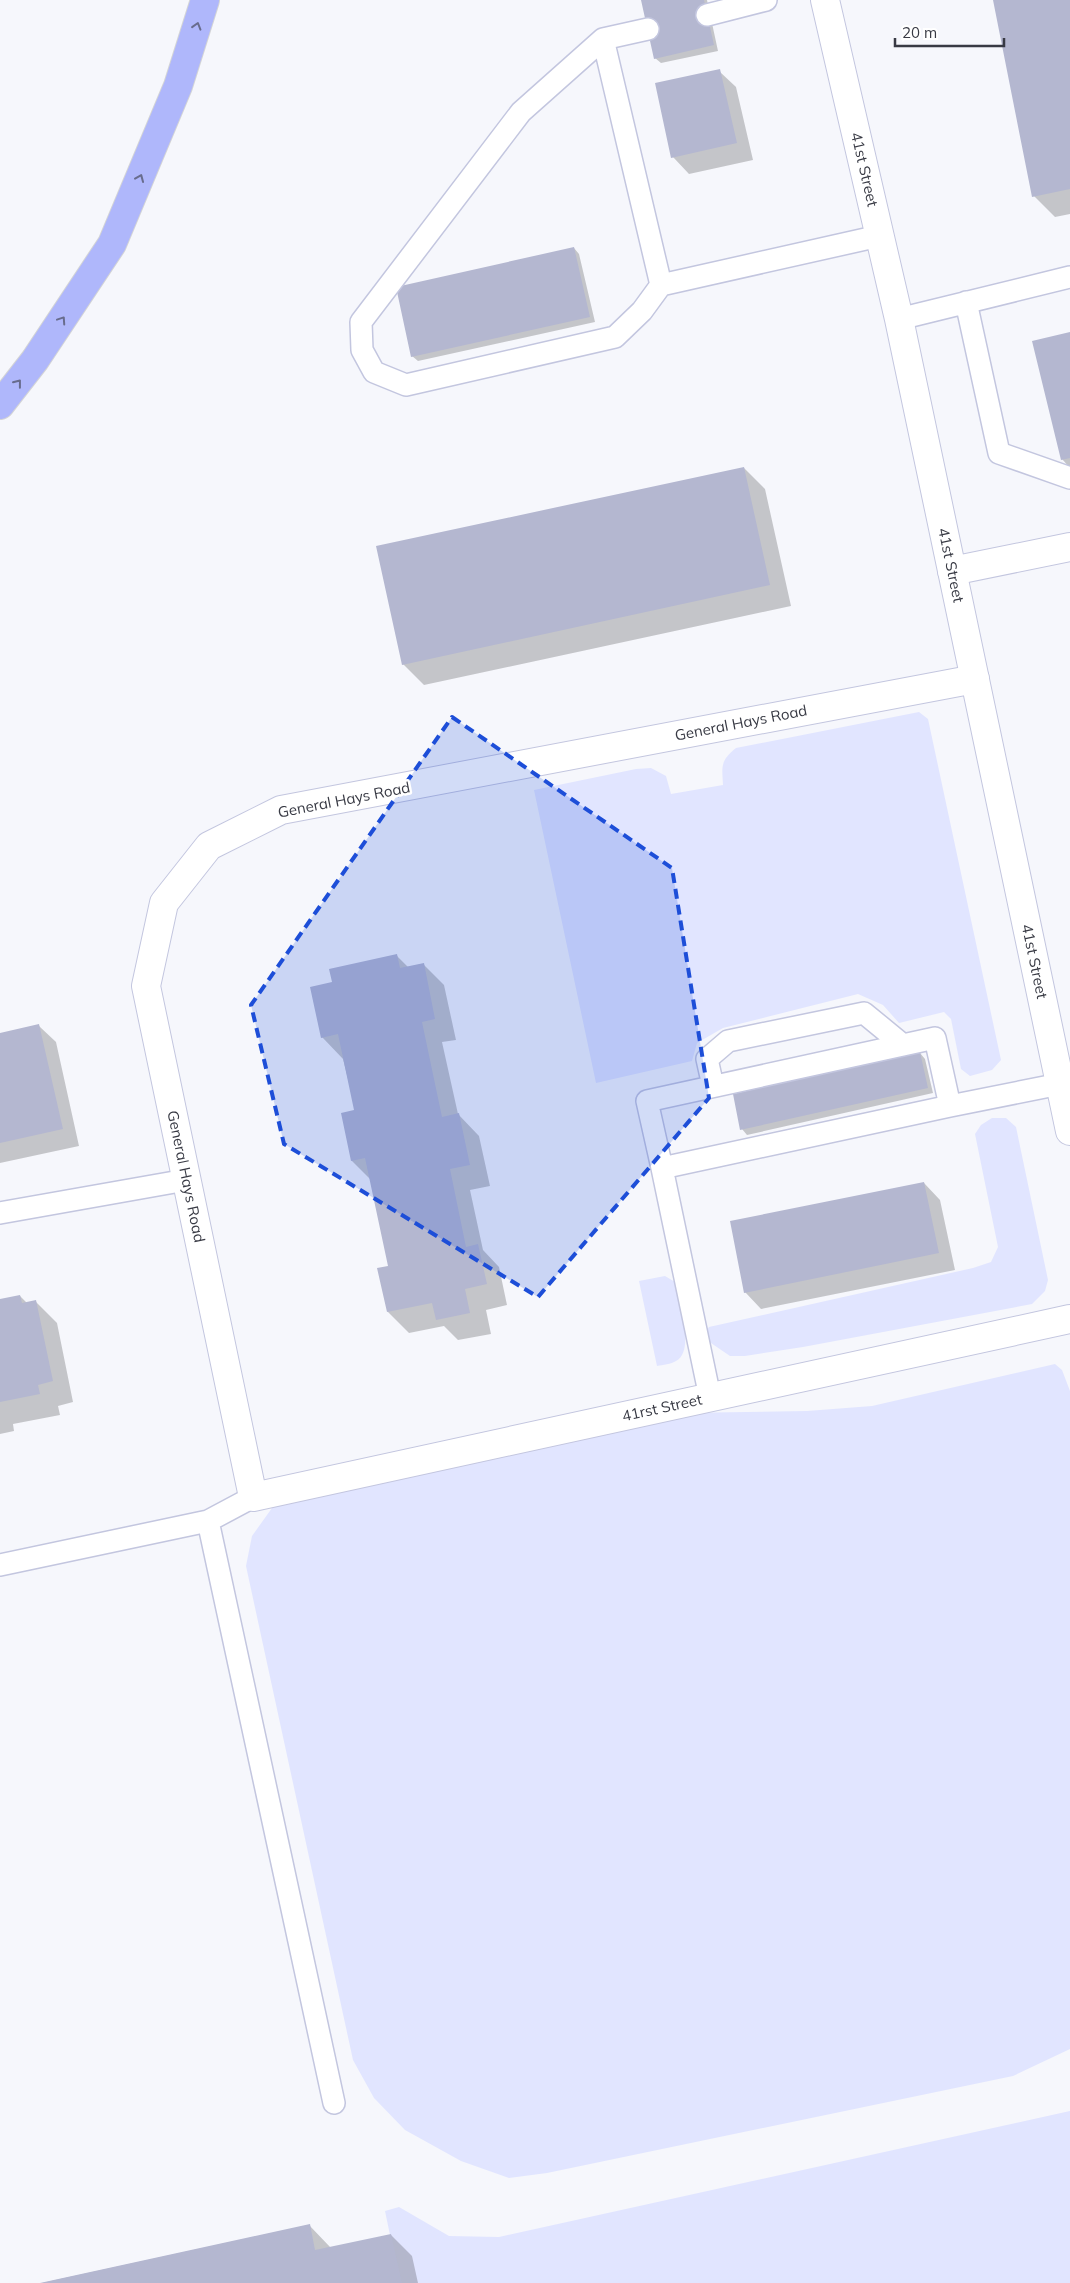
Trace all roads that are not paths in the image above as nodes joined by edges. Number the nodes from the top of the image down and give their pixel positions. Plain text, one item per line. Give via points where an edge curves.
1 (205, 0) edge
2 (766, 0) edge
3 (825, 0) edge
4 (707, 15) dead end
5 (648, 29) dead end
6 (603, 39) junction
7 (879, 236) junction
8 (1070, 277) edge
9 (661, 285) junction
10 (966, 302) junction
11 (899, 320) junction
12 (0, 405) edge
13 (1070, 478) edge
14 (1070, 547) edge
15 (952, 571) junction
16 (975, 679) junction
17 (903, 1046) junction
18 (1060, 1084) junction
19 (713, 1086) junction
20 (950, 1106) junction
21 (1070, 1131) edge
22 (662, 1168) junction
23 (186, 1180) junction
24 (0, 1213) edge
25 (1070, 1319) edge
26 (710, 1397) junction
27 (253, 1497) junction
28 (208, 1520) junction
29 (0, 1565) edge
30 (334, 2103) dead end

12 -> 1 highway via 35,360 112,244 178,86
2 - 4 lane
3 - 7 street, 41st Street
5 - 6 lane
6 - 9 lane
6 - 9 lane via 521,112 361,322 362,350 374,372 406,385 614,338 642,311
7 - 9 lane
7 - 11 street, 41st Street
8 - 10 lane
10 - 11 lane
10 - 13 lane via 999,453
11 - 15 street, 41st Street
14 - 15 street
15 - 16 street, 41st Street
16 - 18 street, 41st Street
16 - 23 street, General Hays Road via 281,810 209,846 164,903 146,986
17 - 19 lane
17 - 19 lane via 864,1013 728,1041 707,1059
17 - 20 lane via 935,1038
18 - 20 lane
18 - 21 street, 41st Street
19 - 22 lane via 647,1100
20 - 22 lane
22 - 26 lane
23 - 24 lane
23 - 27 street, General Hays Road
25 - 26 street, 41rst Street
26 - 27 street, 41rst Street
27 - 28 lane
28 - 29 lane
28 - 30 lane

